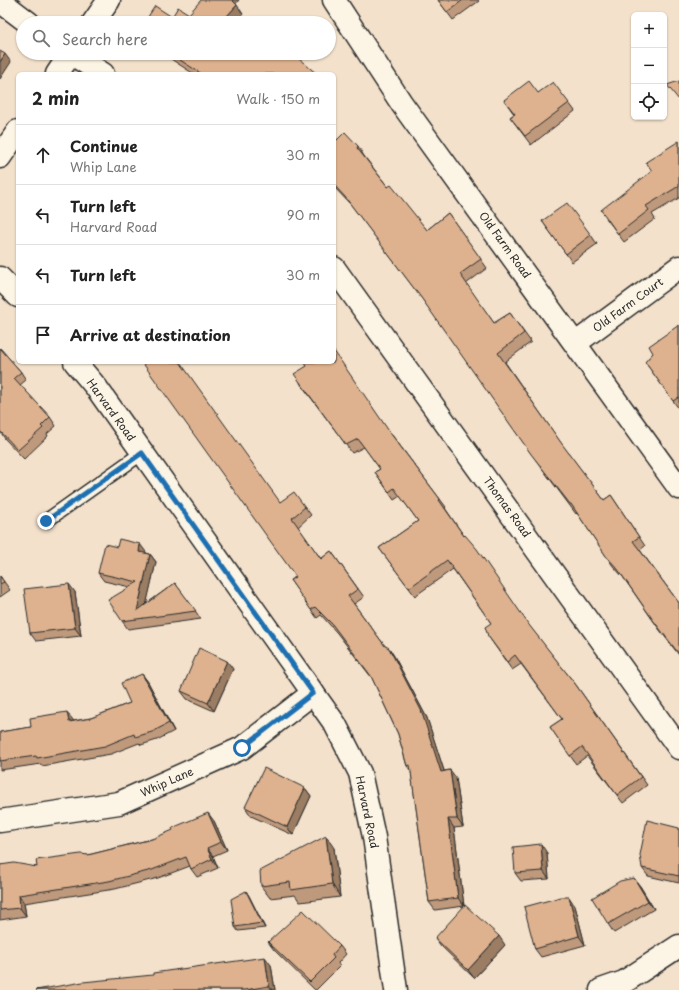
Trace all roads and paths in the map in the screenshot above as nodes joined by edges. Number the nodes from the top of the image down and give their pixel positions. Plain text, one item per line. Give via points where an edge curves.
1 (109, 0) edge
2 (334, 0) edge
3 (0, 1) edge
4 (20, 16) edge
5 (98, 16) edge
6 (66, 60) edge
7 (82, 60) edge
8 (58, 72) edge
9 (100, 72) edge
10 (16, 134) edge
11 (0, 157) edge
12 (679, 267) edge
13 (336, 271) edge
14 (0, 278) edge
15 (16, 294) edge
16 (576, 343) junction
17 (77, 364) edge
18 (142, 453) junction
19 (679, 488) edge
20 (46, 521) dead end
21 (313, 693) junction
22 (679, 748) edge
23 (0, 821) edge
24 (679, 946) edge
25 (396, 990) edge
26 (601, 990) edge

1 - 5 street
2 - 16 street, Old Farm Road via 402,104
3 - 4 street
6 - 8 street
7 - 9 street
10 - 11 street
12 - 16 street, Old Farm Court
13 - 22 street, Thomas Road
14 - 15 street
16 - 19 street, Old Farm Road
17 - 18 street, Harvard Road
18 - 20 lane
18 - 21 street, Harvard Road
21 - 23 street, Whip Lane via 242,748 119,803
21 - 25 street, Harvard Road via 335,724 360,773 374,837
24 - 26 street via 624,982

